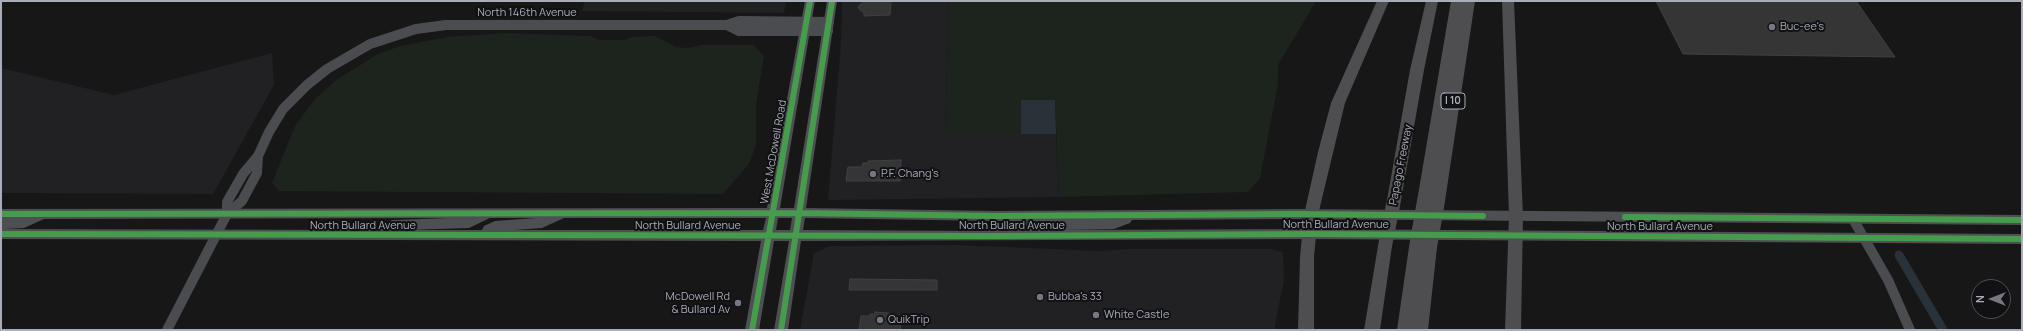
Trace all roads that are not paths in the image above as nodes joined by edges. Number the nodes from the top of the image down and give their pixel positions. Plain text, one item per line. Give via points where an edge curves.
1 (810, 1) edge
2 (832, 1) edge
3 (1383, 1) edge
4 (1432, 1) edge
5 (1457, 1) edge
6 (1469, 1) edge
7 (1508, 1) edge
8 (805, 26) junction
9 (829, 27) junction
10 (1431, 201) junction
11 (774, 213) junction
12 (800, 213) junction
13 (1, 214) edge
14 (227, 214) junction
15 (488, 214) junction
16 (566, 214) junction
17 (1311, 214) junction
18 (42, 215) junction
19 (1137, 215) junction
20 (1516, 216) junction
21 (1853, 218) junction
22 (2022, 220) edge
23 (1, 224) edge
24 (1, 234) edge
25 (1309, 234) junction
26 (796, 235) junction
27 (215, 236) junction
28 (370, 236) junction
29 (485, 236) junction
30 (770, 236) junction
31 (992, 236) junction
32 (1515, 236) junction
33 (1864, 238) junction
34 (2022, 239) edge
35 (1423, 247) junction
36 (167, 330) edge
37 (752, 330) edge
38 (781, 330) edge
39 (1306, 330) edge
40 (1372, 330) edge
41 (1405, 330) edge
42 (1420, 330) edge
43 (1513, 330) edge
44 (1910, 330) edge

1 - 8 main road, West McDowell Road
2 - 9 main road
3 - 17 highway via 1338,103
4 - 40 highway, Papago Freeway, bridge via 1385,246
5 - 10 highway
6 - 10 highway, I 10
7 - 20 highway
8 - 9 street, North 146th Avenue
8 - 11 main road, West McDowell Road
8 - 14 street, North 146th Avenue via 738,31 727,25 439,25 382,39 336,62 306,84 286,105 258,156 257,173 242,200
9 - 12 main road
10 - 35 highway, I 10, bridge
11 - 12 main road, North Bullard Avenue
11 - 16 main road, North Bullard Avenue
11 - 30 main road, West McDowell Road
12 - 19 main road, North Bullard Avenue
12 - 26 main road
13 - 18 main road, North Bullard Avenue
14 - 15 main road, North Bullard Avenue
14 - 18 main road, North Bullard Avenue
14 - 27 street, North 146th Avenue
15 - 16 main road, North Bullard Avenue
15 - 28 main road via 470,223 392,225
16 - 29 main road via 542,223 495,226 488,230
17 - 19 main road, North Bullard Avenue
17 - 20 main road, North Bullard Avenue
17 - 25 highway
18 - 23 main road via 24,223
19 - 31 main road via 1114,224 1004,228 996,230
20 - 21 main road, North Bullard Avenue
20 - 32 highway
21 - 22 main road, North Bullard Avenue
21 - 33 street
24 - 27 main road, North Bullard Avenue
25 - 31 main road, North Bullard Avenue
25 - 32 main road, North Bullard Avenue
25 - 39 highway
26 - 30 main road, North Bullard Avenue
26 - 31 main road, North Bullard Avenue
26 - 38 main road
27 - 28 main road, North Bullard Avenue
27 - 36 street, North 146th Avenue
28 - 29 main road, North Bullard Avenue
29 - 30 main road, North Bullard Avenue
30 - 37 main road, West McDowell Road
32 - 33 main road, North Bullard Avenue
32 - 43 highway
33 - 34 main road, North Bullard Avenue
33 - 44 street via 1888,280
35 - 41 highway
35 - 42 highway, I 10

